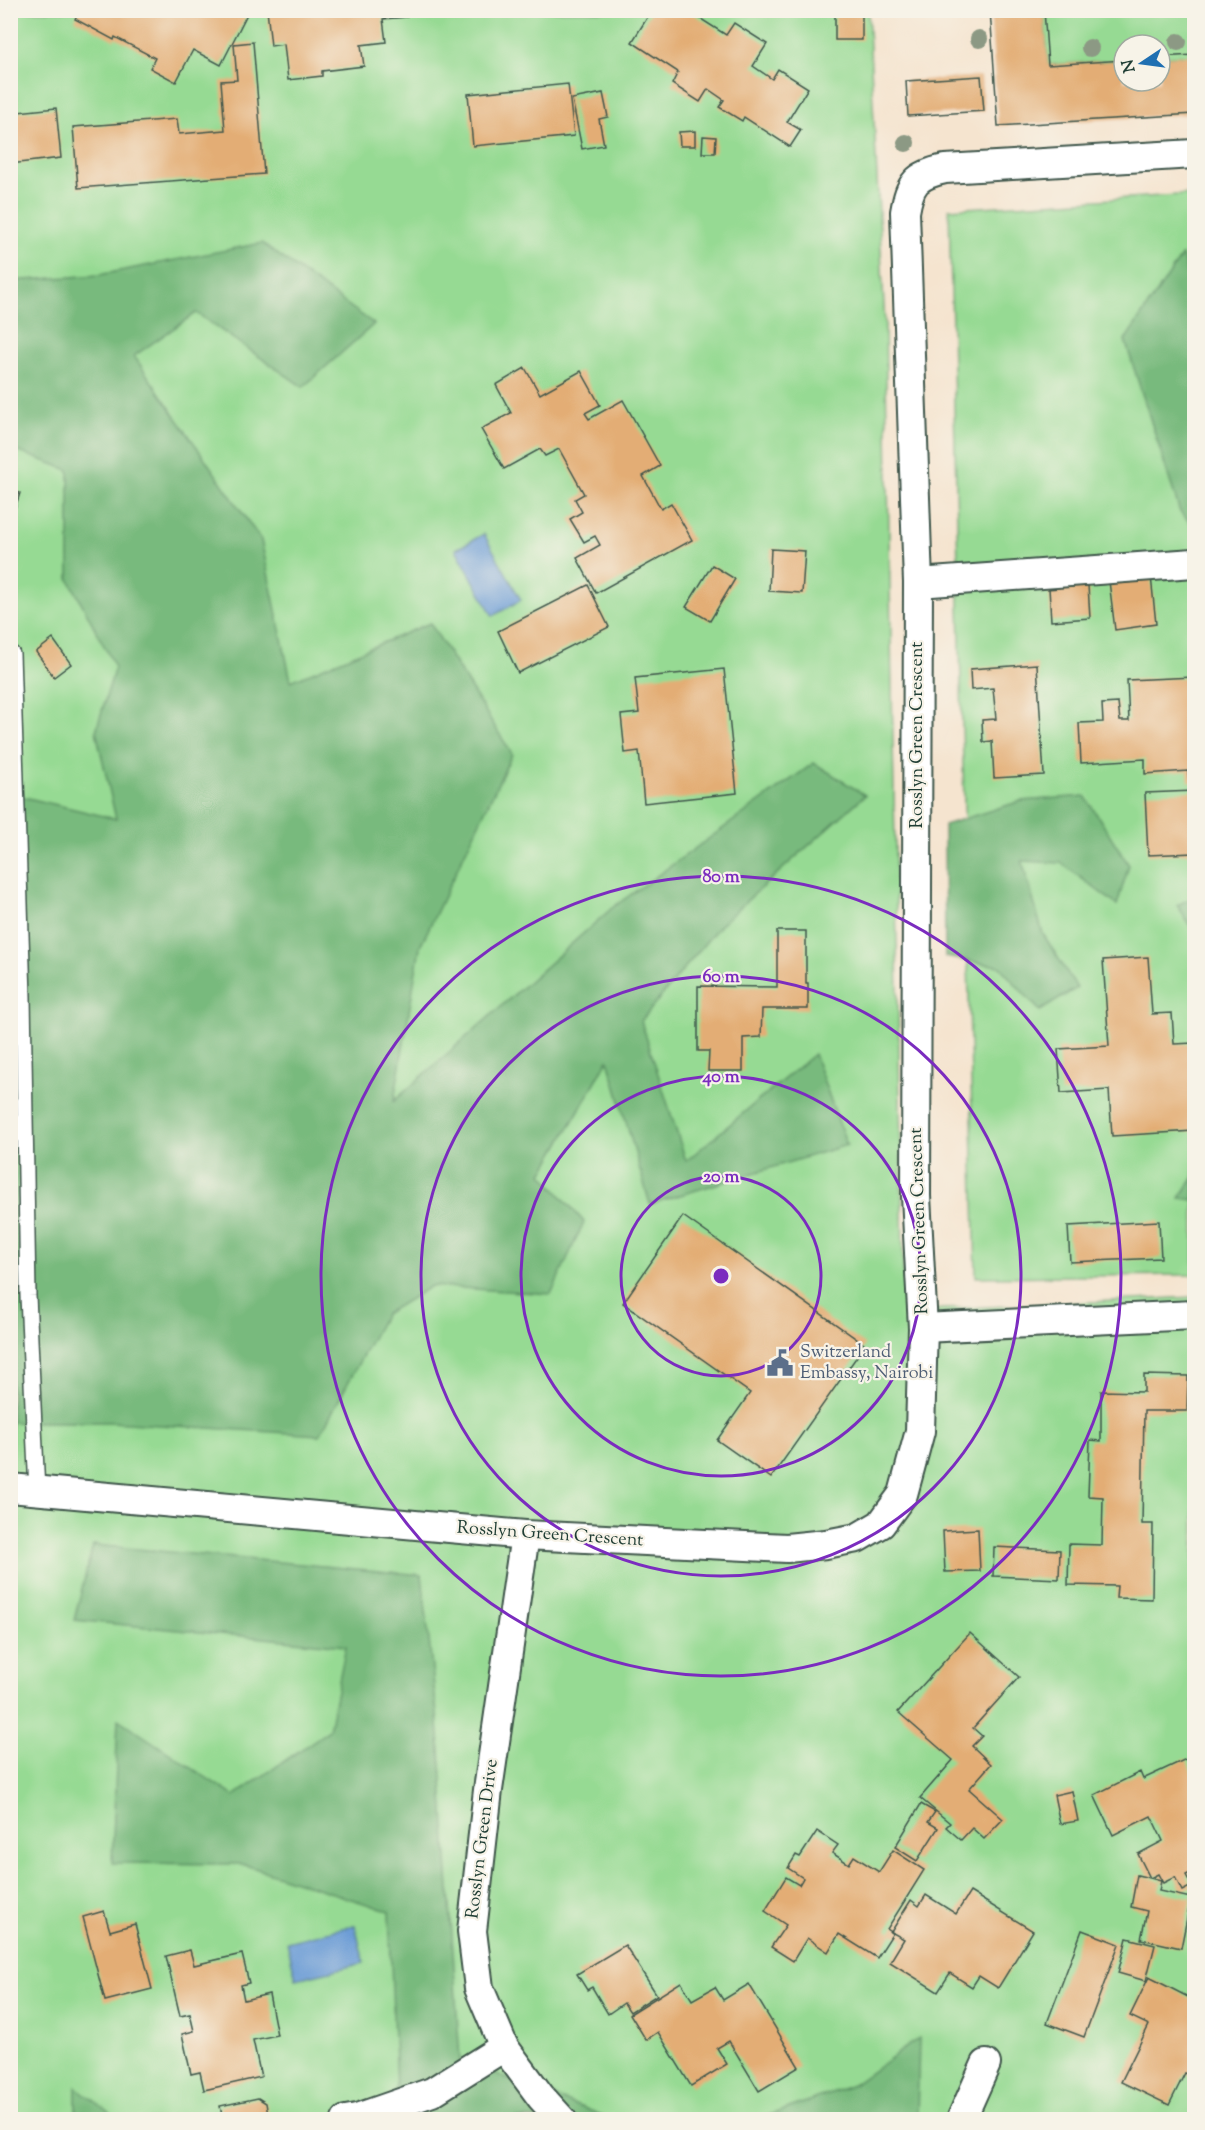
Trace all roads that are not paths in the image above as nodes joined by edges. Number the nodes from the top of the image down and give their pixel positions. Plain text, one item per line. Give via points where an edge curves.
1 (1194, 154) edge
2 (1194, 563) edge
3 (918, 583) junction
4 (12, 654) edge
5 (1194, 1315) edge
6 (922, 1328) junction
7 (24, 1490) edge
8 (525, 1535) junction
9 (504, 2047) junction
10 (986, 2064) dead end
11 (346, 2120) edge
12 (562, 2120) edge
13 (961, 2120) edge

1 - 3 street, Rosslyn Green Crescent via 945,169 916,180 905,212
2 - 3 street
3 - 6 street, Rosslyn Green Crescent via 916,1196
4 - 7 lane via 28,1296
5 - 6 street
6 - 8 street, Rosslyn Green Crescent via 920,1431 903,1494 881,1524 856,1538 787,1548
7 - 8 street, Rosslyn Green Crescent
8 - 9 street, Rosslyn Green Drive via 472,1931 479,1988
9 - 11 street via 432,2092
9 - 12 street, Rosslyn Green Drive
10 - 13 street

